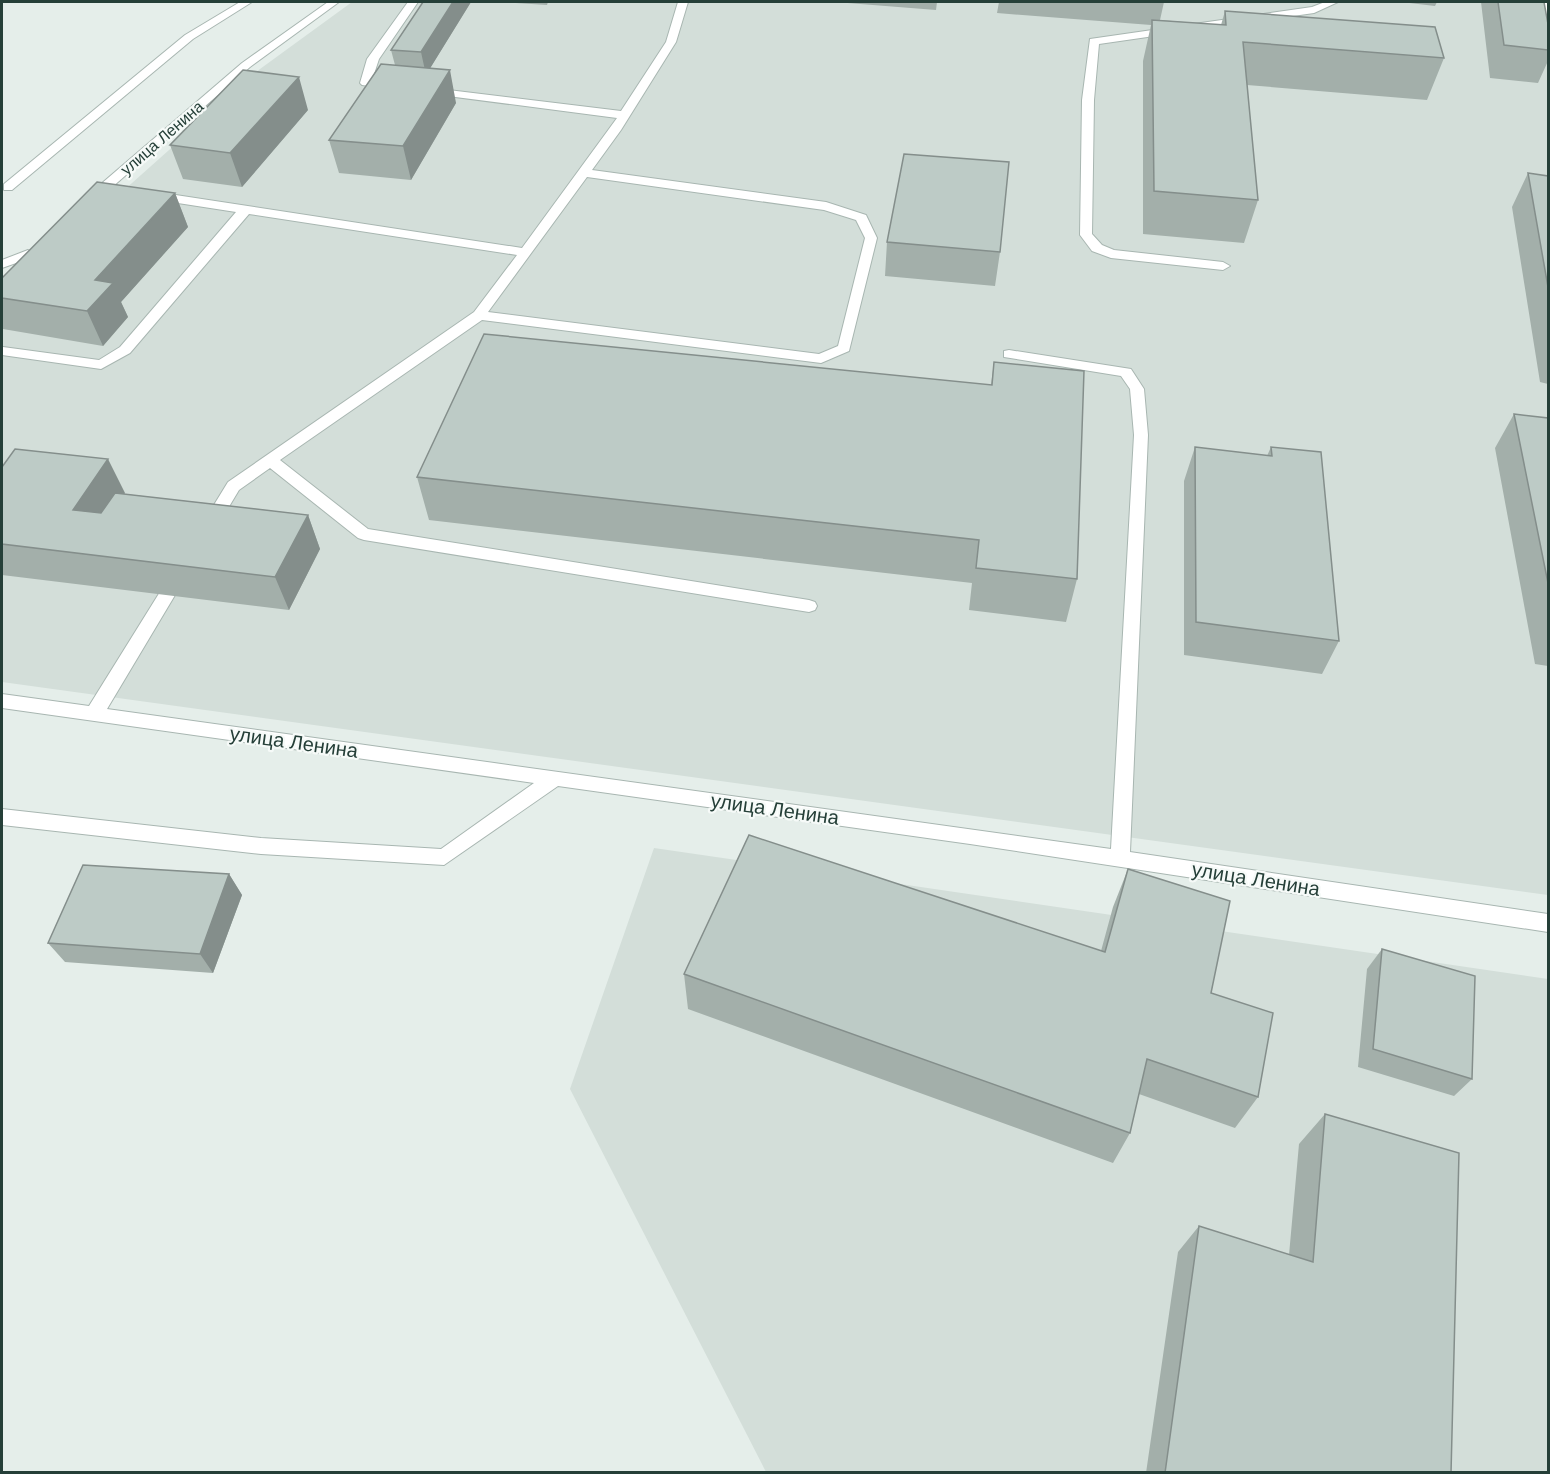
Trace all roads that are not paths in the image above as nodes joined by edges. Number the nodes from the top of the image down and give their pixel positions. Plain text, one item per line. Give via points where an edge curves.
1 (247, 2) edge
2 (334, 2) edge
3 (413, 2) edge
4 (683, 2) edge
5 (1333, 2) edge
6 (1545, 2) edge
7 (1548, 25) edge
8 (401, 87) edge
9 (425, 90) edge
10 (624, 115) junction
11 (583, 173) junction
12 (8, 187) dead end
13 (155, 196) edge
14 (80, 209) edge
15 (245, 210) junction
16 (525, 252) junction
17 (2, 264) edge
18 (1223, 266) dead end
19 (8, 278) edge
20 (479, 315) junction
21 (3, 351) dead end
22 (1010, 354) dead end
23 (270, 460) junction
24 (203, 536) edge
25 (185, 565) edge
26 (809, 606) dead end
27 (2, 701) edge
28 (94, 714) junction
29 (555, 778) junction
30 (2, 817) edge
31 (1120, 859) junction
32 (1548, 923) edge

1 - 12 street via 189,37
2 - 14 street, улица Ленина via 246,65
3 - 8 street via 374,59 366,83
4 - 10 street via 671,42
5 - 18 street via 1314,10 1094,41 1088,100 1086,235 1097,248 1111,254
6 - 7 street
9 - 10 street
10 - 11 street
11 - 16 street
11 - 20 street via 826,206 861,218 871,238 844,348 821,359
13 - 15 street
15 - 16 street
15 - 21 street via 125,350 100,365
16 - 20 street
17 - 19 street via 32,250
20 - 23 street
22 - 31 street via 1126,372 1137,390 1141,435
23 - 24 street via 233,486
23 - 26 street via 364,534
25 - 28 street
27 - 28 street, улица Ленина
28 - 29 street, улица Ленина
29 - 30 street via 444,857 261,846
29 - 31 street, улица Ленина
31 - 32 street, улица Ленина

